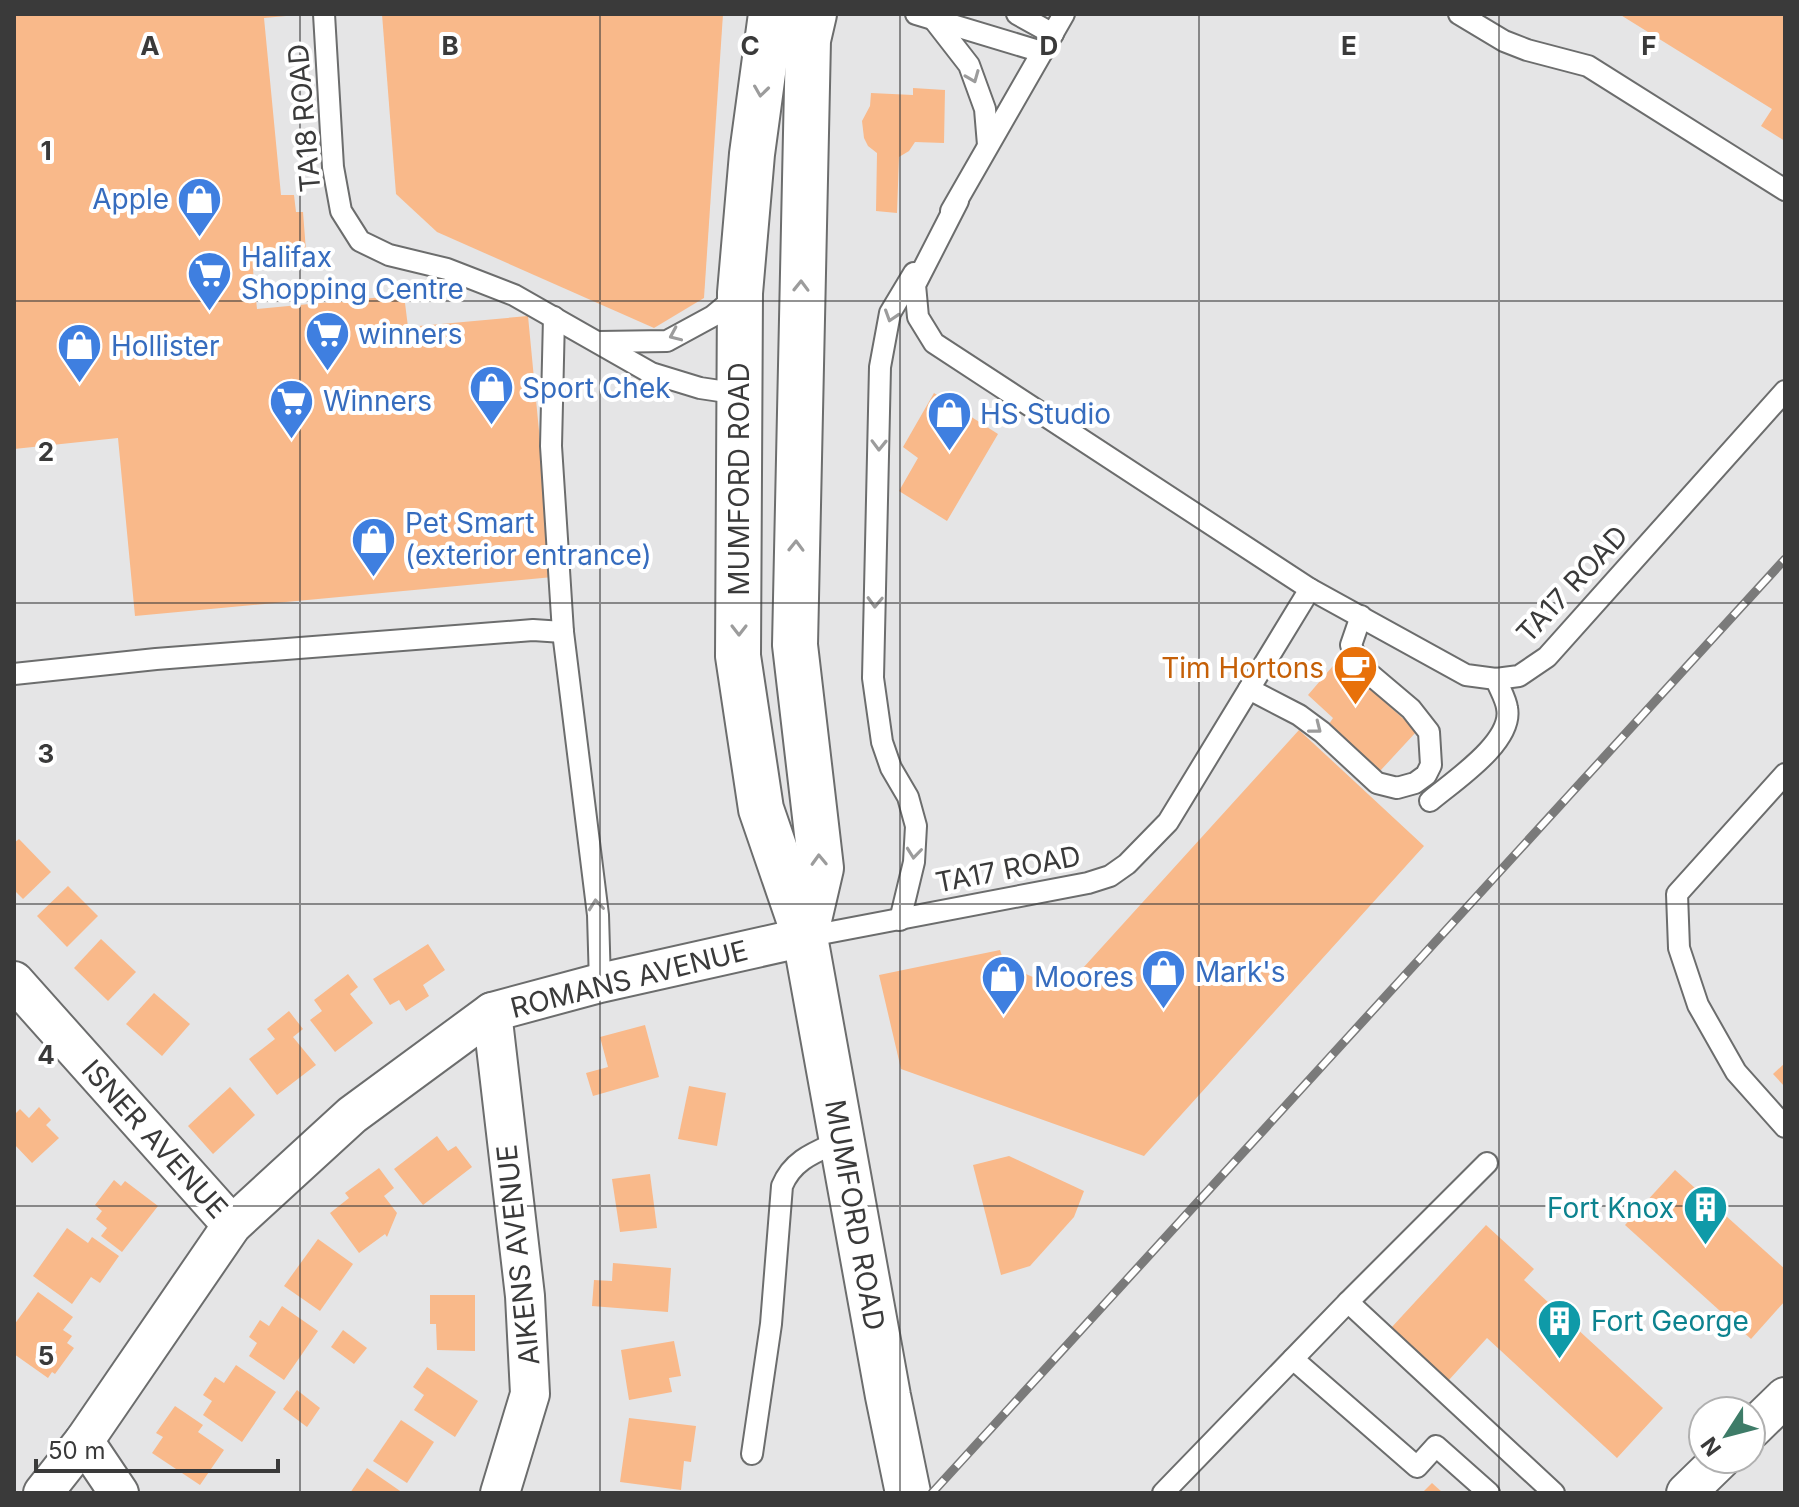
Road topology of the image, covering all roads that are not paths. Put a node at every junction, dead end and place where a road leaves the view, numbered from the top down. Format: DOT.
graph roads {
  1 [pos="324,14"];
  2 [pos="771,14"];
  3 [pos="814,14"];
  4 [pos="1017,14"];
  5 [pos="1064,14"];
  6 [pos="1459,14"];
  7 [pos="925,17"];
  8 [pos="1053,34"];
  9 [pos="1042,52"];
  10 [pos="988,145"];
  11 [pos="1785,190"];
  12 [pos="958,201"];
  13 [pos="740,293"];
  14 [pos="554,317"];
  15 [pos="596,342"];
  16 [pos="1785,391"];
  17 [pos="740,394"];
  18 [pos="1310,589"];
  19 [pos="1361,616"];
  20 [pos="563,632"];
  21 [pos="14,674"];
  22 [pos="1496,679"];
  23 [pos="1249,689"];
  24 [pos="1785,774"];
  25 [pos="1430,801"];
  26 [pos="900,920"];
  27 [pos="805,937"];
  28 [pos="14,981"];
  29 [pos="600,983"];
  30 [pos="492,1012"];
  31 [pos="1785,1127"];
  32 [pos="842,1140"];
  33 [pos="1487,1163"];
  34 [pos="232,1225"];
  35 [pos="1348,1302"];
  36 [pos="1293,1359"];
  37 [pos="1785,1397"];
  38 [pos="1767,1414"];
  39 [pos="84,1441"];
  40 [pos="752,1454"];
  41 [pos="1705,1475"];
  42 [pos="1170,1490"];
  43 [pos="43,1493"];
  44 [pos="119,1493"];
  45 [pos="500,1493"];
  46 [pos="908,1493"];
  47 [pos="1489,1493"];
  48 [pos="1554,1493"];
  49 [pos="1686,1493"];
  1 -- 14 [label="lane, TA18 ROAD"];
  2 -- 13 [label="street, MUMFORD ROAD, one-way"];
  27 -- 3 [label="street, MUMFORD ROAD, one-way"];
  4 -- 8 [label="lane"];
  5 -- 8 [label="lane"];
  6 -- 11 [label="lane"];
  7 -- 9 [label="lane"];
  7 -- 10 [label="lane, one-way"];
  8 -- 9 [label="lane"];
  9 -- 10 [label="lane"];
  10 -- 12 [label="lane"];
  12 -- 18 [label="lane"];
  12 -- 26 [label="lane, one-way"];
  13 -- 15 [label="lane, one-way"];
  13 -- 17 [label="street, MUMFORD ROAD"];
  14 -- 15 [label="lane, TA18 ROAD"];
  14 -- 20 [label="lane"];
  15 -- 17 [label="lane, TA18 ROAD"];
  16 -- 22 [label="lane, TA17 ROAD"];
  17 -- 27 [label="street, MUMFORD ROAD, one-way"];
  18 -- 19 [label="lane"];
  18 -- 23 [label="lane, TA17 ROAD"];
  19 -- 22 [label="lane"];
  23 -- 19 [label="lane, one-way"];
  20 -- 21 [label="lane"];
  29 -- 20 [label="lane, one-way"];
  22 -- 25 [label="lane"];
  23 -- 26 [label="lane, TA17 ROAD"];
  24 -- 31 [label="lane"];
  26 -- 27 [label="lane, TA17 ROAD"];
  27 -- 29 [label="street, ROMANS AVENUE"];
  27 -- 32 [label="street, MUMFORD ROAD"];
  28 -- 34 [label="street, ISNER AVENUE"];
  29 -- 30 [label="street, ROMANS AVENUE"];
  30 -- 34 [label="street, ROMANS AVENUE"];
  30 -- 45 [label="street, AIKENS AVENUE"];
  32 -- 40 [label="lane"];
  32 -- 46 [label="street, MUMFORD ROAD"];
  33 -- 35 [label="lane"];
  34 -- 39 [label="street, ROMANS AVENUE"];
  35 -- 36 [label="lane"];
  35 -- 48 [label="lane"];
  36 -- 42 [label="lane"];
  36 -- 47 [label="lane"];
  37 -- 38 [label="street"];
  39 -- 43 [label="street, ROMANS AVENUE"];
  39 -- 44 [label="street"];
  41 -- 49 [label="street"];
}
